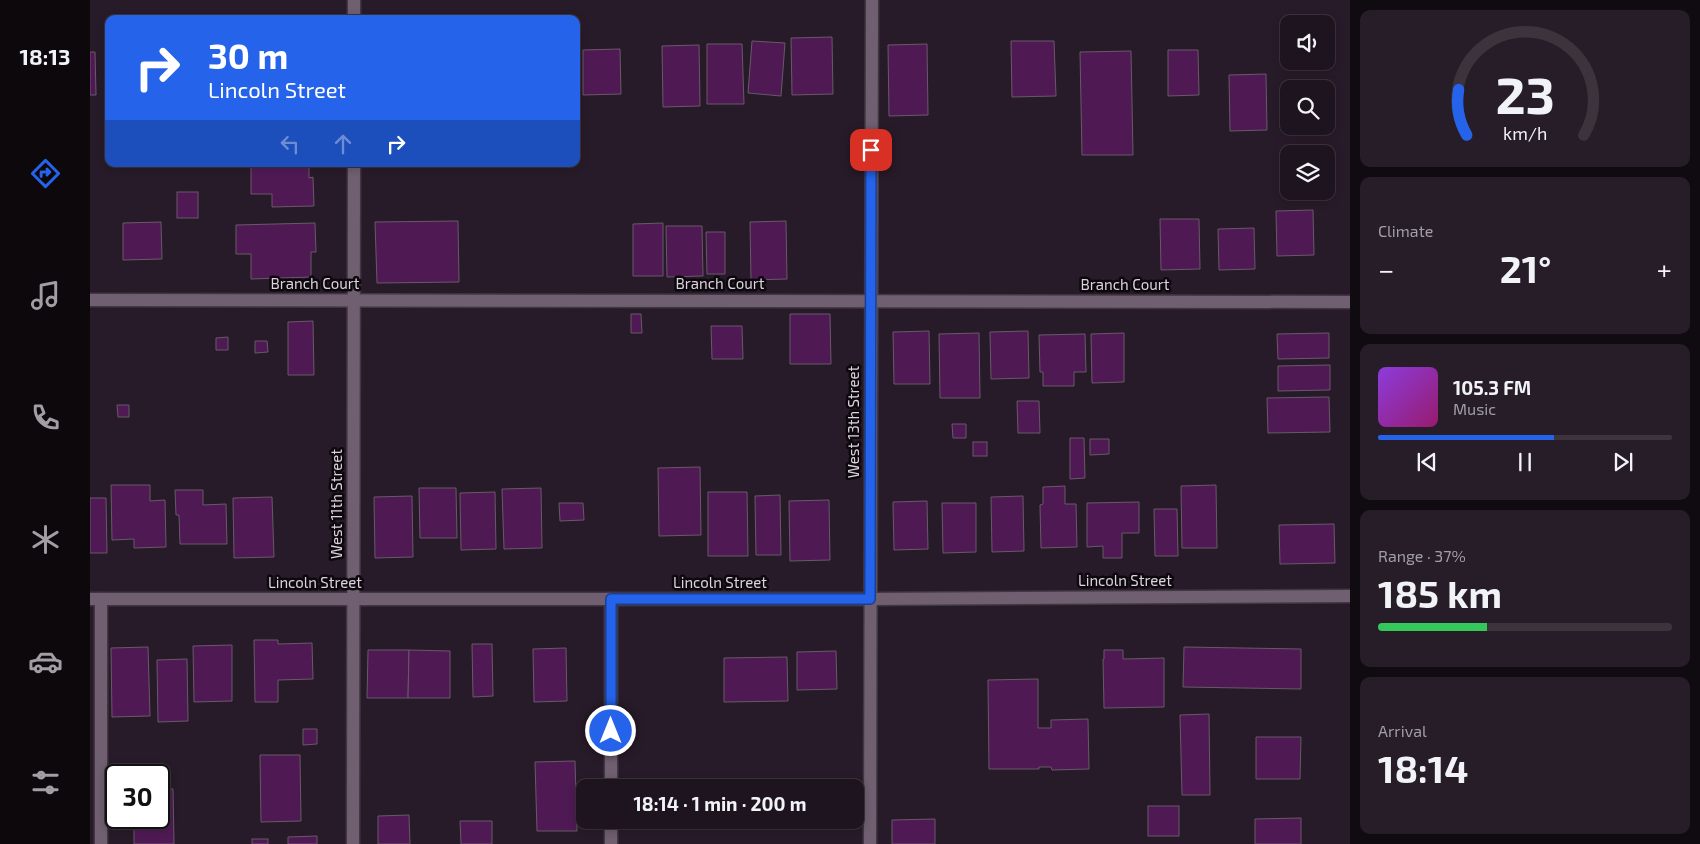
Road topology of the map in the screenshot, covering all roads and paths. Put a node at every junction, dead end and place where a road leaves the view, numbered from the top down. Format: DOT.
graph roads {
  1 [pos="354,0"];
  2 [pos="872,0"];
  3 [pos="354,15"];
  4 [pos="354,167"];
  5 [pos="90,300"];
  6 [pos="354,300"];
  7 [pos="871,300"];
  8 [pos="1350,302"];
  9 [pos="1350,596"];
  10 [pos="96,599"];
  11 [pos="353,599"];
  12 [pos="611,599"];
  13 [pos="870,599"];
  14 [pos="611,779"];
  15 [pos="611,829"];
  16 [pos="101,844"];
  17 [pos="353,844"];
  18 [pos="611,844"];
  19 [pos="870,844"];
  1 -- 3 [label="street"];
  2 -- 7 [label="street, West 13th Street"];
  4 -- 6 [label="street, West 11th Street"];
  5 -- 6 [label="street, Branch Court"];
  6 -- 7 [label="street, Branch Court"];
  6 -- 11 [label="street, West 11th Street"];
  7 -- 8 [label="street, Branch Court"];
  7 -- 13 [label="street, West 13th Street"];
  9 -- 13 [label="street, Lincoln Street"];
  10 -- 11 [label="street, Lincoln Street"];
  10 -- 16 [label="street"];
  11 -- 12 [label="street, Lincoln Street"];
  11 -- 17 [label="street, West 11th Street"];
  12 -- 13 [label="street, Lincoln Street"];
  12 -- 14 [label="street"];
  13 -- 19 [label="street, West 13th Street"];
  15 -- 18 [label="street"];
}
